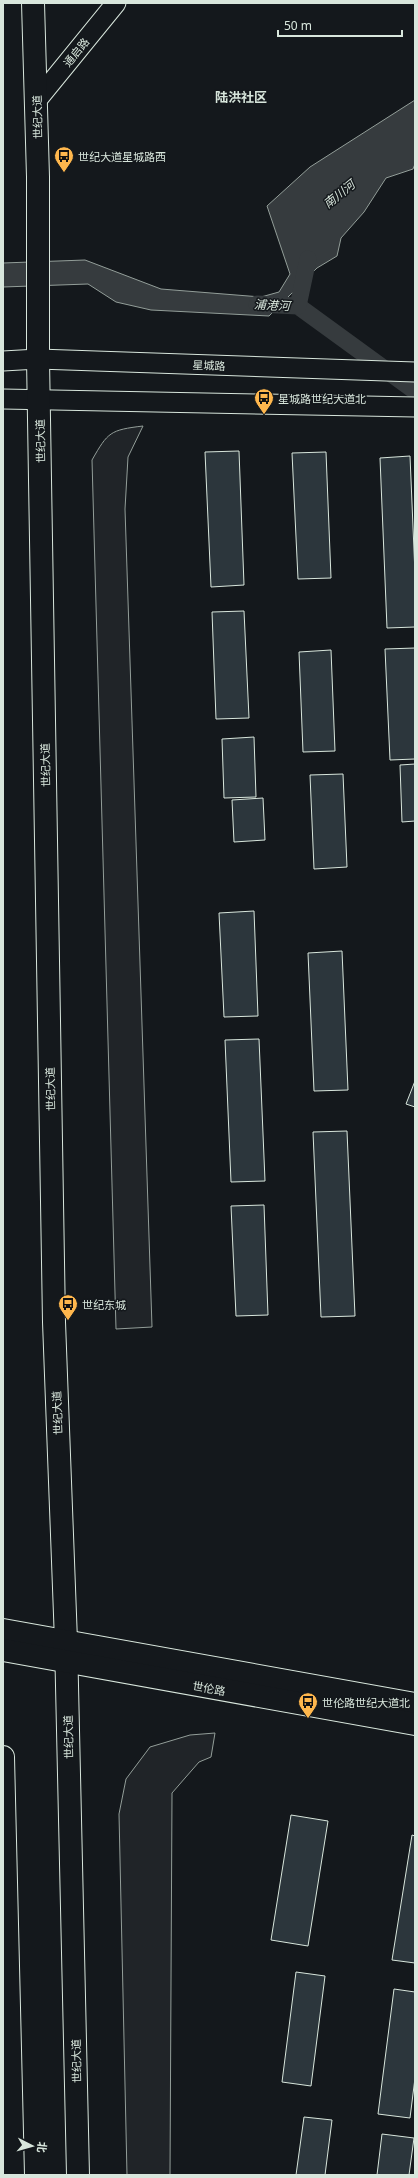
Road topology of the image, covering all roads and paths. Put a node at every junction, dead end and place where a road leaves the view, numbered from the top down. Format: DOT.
graph roads {
  1 [pos="33,3"];
  2 [pos="116,3"];
  3 [pos="37,100"];
  4 [pos="38,359"];
  5 [pos="3,360"];
  6 [pos="415,372"];
  7 [pos="3,399"];
  8 [pos="39,399"];
  9 [pos="415,407"];
  10 [pos="3,1630"];
  11 [pos="3,1650"];
  12 [pos="66,1651"];
  13 [pos="415,1704"];
  14 [pos="415,1724"];
  15 [pos="3,1757"];
  16 [pos="13,2175"];
  17 [pos="78,2175"];
  1 -- 3 [label="main road, 世纪大道"];
  2 -- 3 [label="street, 通启路"];
  3 -- 4 [label="main road, 世纪大道"];
  4 -- 5 [label="street, 星城路"];
  4 -- 6 [label="street, 星城路"];
  4 -- 8 [label="main road, 世纪大道"];
  7 -- 8 [label="street"];
  8 -- 9 [label="street"];
  8 -- 12 [label="main road, 世纪大道"];
  10 -- 12 [label="main road, 世伦路"];
  11 -- 12 [label="main road, 世伦路"];
  12 -- 13 [label="main road, 世伦路"];
  12 -- 14 [label="main road, 世伦路"];
  12 -- 17 [label="main road, 世纪大道"];
  15 -- 16 [label="main road"];
}
